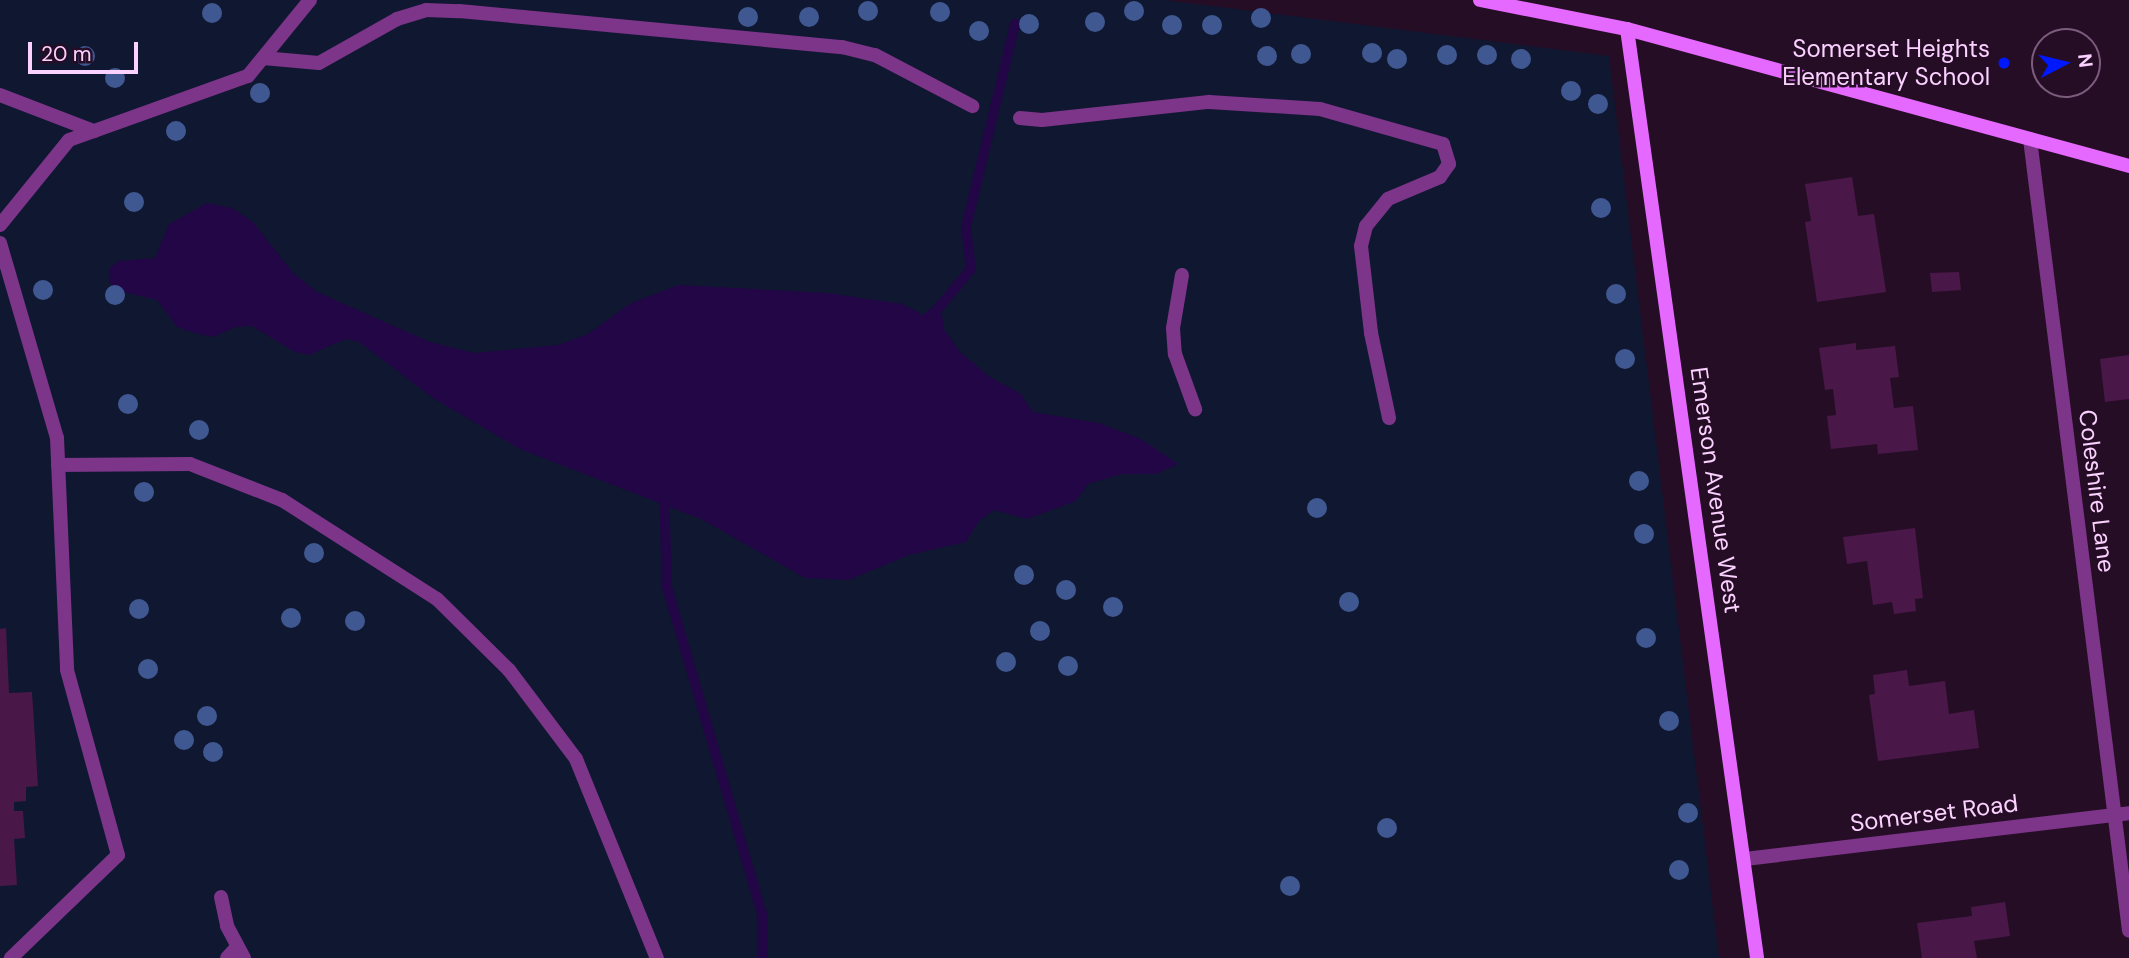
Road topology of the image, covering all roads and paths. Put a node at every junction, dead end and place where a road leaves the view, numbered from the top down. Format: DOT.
graph roads {
  1 [pos="310,0"];
  2 [pos="1480,0"];
  3 [pos="1627,29"];
  4 [pos="263,58"];
  5 [pos="0,95"];
  6 [pos="972,106"];
  7 [pos="1020,118"];
  8 [pos="94,131"];
  9 [pos="2030,139"];
  10 [pos="2129,166"];
  11 [pos="0,225"];
  12 [pos="0,243"];
  13 [pos="1182,275"];
  14 [pos="1195,409"];
  15 [pos="1389,418"];
  16 [pos="58,465"];
  17 [pos="2122,813"];
  18 [pos="1745,859"];
  19 [pos="221,897"];
  20 [pos="2129,931"];
  21 [pos="236,954"];
  22 [pos="11,958"];
  23 [pos="657,958"];
  24 [pos="1757,958"];
  1 -- 4 [label="street"];
  2 -- 3 [label="street"];
  3 -- 9 [label="street"];
  3 -- 18 [label="street, Emerson Avenue West"];
  4 -- 6 [label="street"];
  4 -- 8 [label="street"];
  5 -- 8 [label="street"];
  7 -- 15 [label="street"];
  8 -- 11 [label="street"];
  9 -- 10 [label="street"];
  9 -- 17 [label="street, Coleshire Lane"];
  12 -- 16 [label="street"];
  13 -- 14 [label="street"];
  16 -- 22 [label="street"];
  16 -- 23 [label="street"];
  17 -- 18 [label="street, Somerset Road"];
  17 -- 20 [label="street, Coleshire Lane"];
  18 -- 24 [label="street, Emerson Avenue West"];
  19 -- 21 [label="street"];
}
